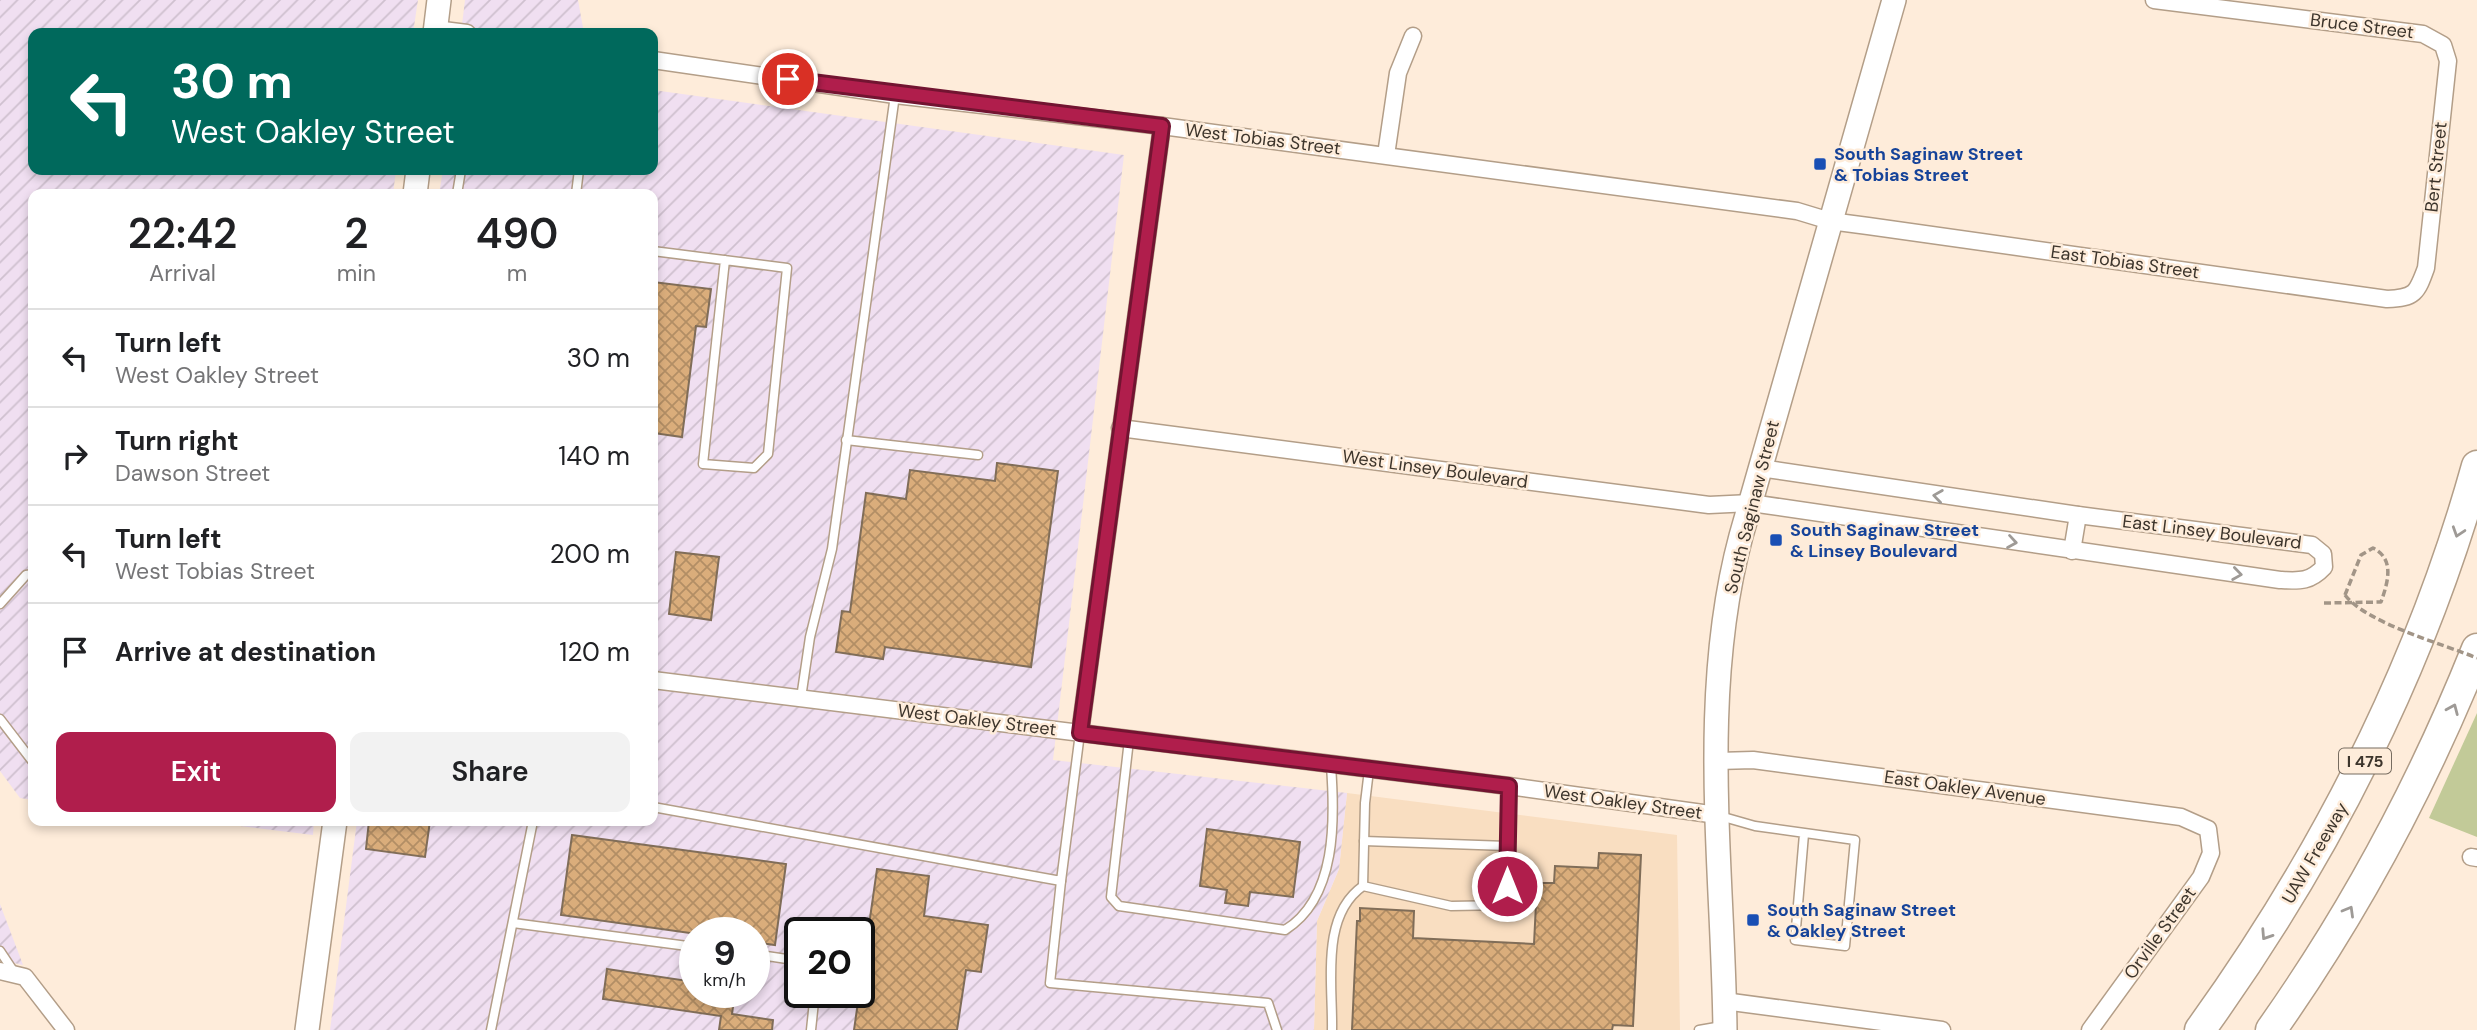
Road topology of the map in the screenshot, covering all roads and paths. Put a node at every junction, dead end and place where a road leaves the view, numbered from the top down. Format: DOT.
graph roads {
  1 [pos="1894,0"];
  2 [pos="2154,0"];
  3 [pos="436,1"];
  4 [pos="435,28"];
  5 [pos="1413,36"];
  6 [pos="2443,45"];
  7 [pos="658,61"];
  8 [pos="895,95"];
  9 [pos="1162,126"];
  10 [pos="1386,155"];
  11 [pos="1829,221"];
  12 [pos="658,252"];
  13 [pos="725,260"];
  14 [pos="2418,289"];
  15 [pos="1120,428"];
  16 [pos="846,440"];
  17 [pos="978,455"];
  18 [pos="2477,466"];
  19 [pos="1760,468"];
  20 [pos="1751,503"];
  21 [pos="2078,515"];
  22 [pos="2072,551"];
  23 [pos="28,575"];
  24 [pos="2324,603"];
  25 [pos="0,604"];
  26 [pos="2477,649"];
  27 [pos="2477,657"];
  28 [pos="658,681"];
  29 [pos="802,698"];
  30 [pos="0,719"];
  31 [pos="1080,733"];
  32 [pos="1129,740"];
  33 [pos="28,757"];
  34 [pos="1718,761"];
  35 [pos="1331,766"];
  36 [pos="1369,770"];
  37 [pos="1509,786"];
  38 [pos="658,808"];
  39 [pos="1717,815"];
  40 [pos="334,826"];
  41 [pos="532,826"];
  42 [pos="2208,829"];
  43 [pos="1804,834"];
  44 [pos="1364,841"];
  45 [pos="1507,842"];
  46 [pos="1061,881"];
  47 [pos="1363,886"];
  48 [pos="513,923"];
  49 [pos="679,945"];
  50 [pos="0,951"];
  51 [pos="8,973"];
  52 [pos="1724,1001"];
  53 [pos="813,1008"];
  54 [pos="1725,1028"];
  55 [pos="66,1030"];
  56 [pos="307,1030"];
  57 [pos="491,1030"];
  58 [pos="811,1030"];
  59 [pos="1277,1030"];
  60 [pos="1332,1030"];
  61 [pos="1699,1030"];
  62 [pos="1942,1030"];
  63 [pos="2090,1030"];
  64 [pos="2200,1030"];
  65 [pos="2272,1030"];
  1 -- 11 [label="main road, South Saginaw Street"];
  2 -- 6 [label="street, Bruce Street"];
  3 -- 4 [label="main road"];
  5 -- 10 [label="street"];
  6 -- 14 [label="street, Bert Street"];
  7 -- 8 [label="street, West Tobias Street"];
  8 -- 9 [label="street, West Tobias Street"];
  8 -- 16 [label="lane"];
  9 -- 10 [label="street, West Tobias Street"];
  9 -- 15 [label="street"];
  10 -- 11 [label="street, West Tobias Street"];
  11 -- 14 [label="street, East Tobias Street"];
  11 -- 19 [label="main road, South Saginaw Street"];
  12 -- 13 [label="lane"];
  13 -- 13 [label="lane"];
  15 -- 20 [label="street, West Linsey Boulevard"];
  15 -- 31 [label="street"];
  16 -- 17 [label="lane"];
  16 -- 29 [label="lane"];
  18 -- 64 [label="highway, UAW Freeway / I 475, one-way"];
  19 -- 20 [label="main road, South Saginaw Street"];
  21 -- 19 [label="street, East Linsey Boulevard, one-way"];
  20 -- 22 [label="street, East Linsey Boulevard, one-way"];
  20 -- 34 [label="main road, South Saginaw Street"];
  21 -- 22 [label="street"];
  22 -- 21 [label="street, East Linsey Boulevard, one-way"];
  23 -- 25 [label="lane"];
  24 -- 27 [label="path, bridge"];
  65 -- 26 [label="highway, one-way"];
  28 -- 29 [label="street, West Oakley Street"];
  29 -- 31 [label="street, West Oakley Street"];
  30 -- 33 [label="lane"];
  31 -- 32 [label="street, West Oakley Street"];
  31 -- 46 [label="lane"];
  32 -- 35 [label="street, West Oakley Street"];
  32 -- 35 [label="lane"];
  34 -- 39 [label="main road, South Saginaw Street"];
  34 -- 42 [label="street, East Oakley Avenue"];
  35 -- 36 [label="street, West Oakley Street"];
  36 -- 37 [label="street, West Oakley Street"];
  36 -- 44 [label="lane"];
  37 -- 39 [label="street, West Oakley Street"];
  37 -- 45 [label="lane"];
  38 -- 46 [label="lane"];
  39 -- 43 [label="lane"];
  39 -- 52 [label="main road, South Saginaw Street"];
  40 -- 56 [label="main road"];
  41 -- 48 [label="lane"];
  42 -- 63 [label="street, Orville Street"];
  43 -- 43 [label="lane"];
  44 -- 45 [label="lane"];
  44 -- 47 [label="lane"];
  45 -- 47 [label="lane"];
  46 -- 59 [label="lane"];
  47 -- 60 [label="lane"];
  48 -- 49 [label="lane"];
  48 -- 57 [label="lane"];
  50 -- 51 [label="lane"];
  51 -- 55 [label="street"];
  52 -- 54 [label="main road, South Saginaw Street"];
  52 -- 62 [label="street"];
  53 -- 58 [label="lane"];
  54 -- 61 [label="lane"];
}
